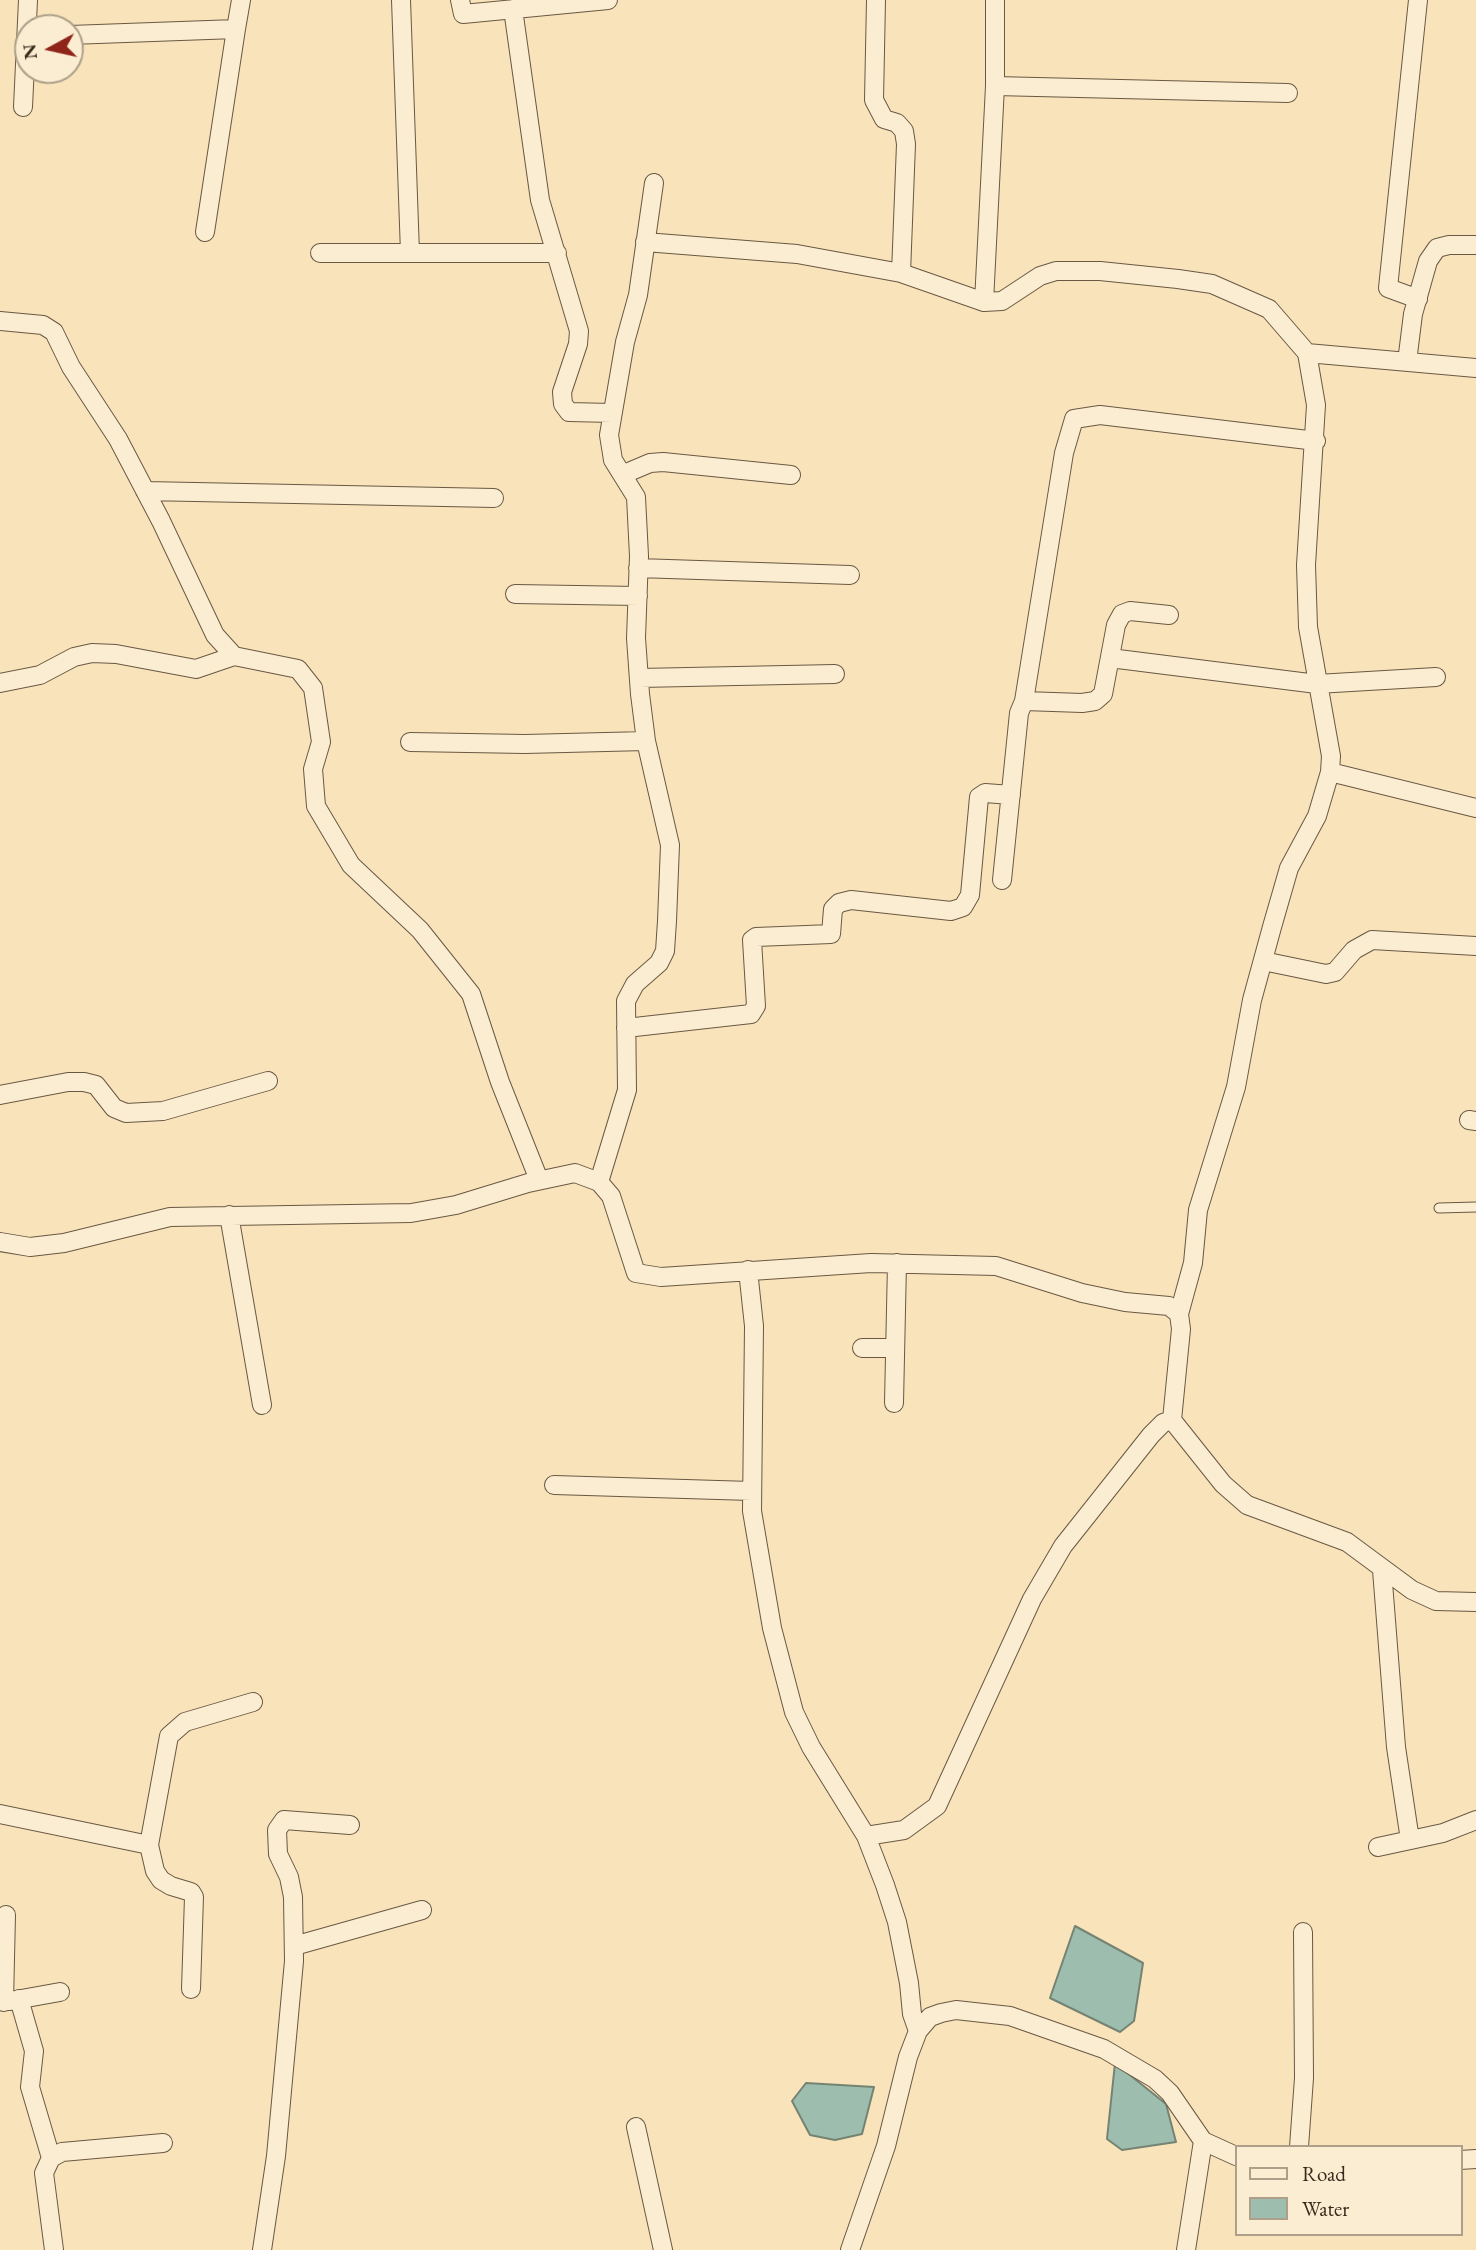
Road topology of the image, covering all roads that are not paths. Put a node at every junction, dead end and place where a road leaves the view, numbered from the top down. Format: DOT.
graph roads {
  1 [pos="241,0"];
  2 [pos="401,0"];
  3 [pos="460,0"];
  4 [pos="608,0"];
  5 [pos="876,0"];
  6 [pos="995,0"];
  7 [pos="1418,0"];
  8 [pos="513,9"];
  9 [pos="236,29"];
  10 [pos="84,34"];
  11 [pos="24,84"];
  12 [pos="995,86"];
  13 [pos="1288,93"];
  14 [pos="23,107"];
  15 [pos="654,183"];
  16 [pos="205,232"];
  17 [pos="645,242"];
  18 [pos="1476,245"];
  19 [pos="320,253"];
  20 [pos="410,253"];
  21 [pos="557,253"];
  22 [pos="901,273"];
  23 [pos="1418,299"];
  24 [pos="984,302"];
  25 [pos="0,321"];
  26 [pos="1307,353"];
  27 [pos="1408,362"];
  28 [pos="1476,368"];
  29 [pos="612,413"];
  30 [pos="1316,441"];
  31 [pos="624,474"];
  32 [pos="791,475"];
  33 [pos="145,491"];
  34 [pos="495,498"];
  35 [pos="638,568"];
  36 [pos="850,575"];
  37 [pos="515,594"];
  38 [pos="638,596"];
  39 [pos="1169,615"];
  40 [pos="234,656"];
  41 [pos="1111,659"];
  42 [pos="835,674"];
  43 [pos="1436,677"];
  44 [pos="639,678"];
  45 [pos="0,683"];
  46 [pos="1317,684"];
  47 [pos="1024,701"];
  48 [pos="646,741"];
  49 [pos="410,742"];
  50 [pos="1330,772"];
  51 [pos="1011,795"];
  52 [pos="1476,808"];
  53 [pos="1002,880"];
  54 [pos="1476,946"];
  55 [pos="1263,961"];
  56 [pos="626,1028"];
  57 [pos="268,1081"];
  58 [pos="0,1095"];
  59 [pos="540,1180"];
  60 [pos="599,1182"];
  61 [pos="1476,1207"];
  62 [pos="1439,1208"];
  63 [pos="229,1215"];
  64 [pos="0,1242"];
  65 [pos="897,1263"];
  66 [pos="748,1270"];
  67 [pos="1179,1314"];
  68 [pos="862,1348"];
  69 [pos="894,1348"];
  70 [pos="894,1403"];
  71 [pos="262,1405"];
  72 [pos="1172,1420"];
  73 [pos="554,1485"];
  74 [pos="751,1491"];
  75 [pos="1382,1570"];
  76 [pos="1476,1602"];
  77 [pos="253,1702"];
  78 [pos="0,1814"];
  79 [pos="1476,1820"];
  80 [pos="350,1825"];
  81 [pos="866,1836"];
  82 [pos="1409,1840"];
  83 [pos="149,1845"];
  84 [pos="1378,1847"];
  85 [pos="422,1910"];
  86 [pos="6,1915"];
  87 [pos="1303,1931"];
  88 [pos="294,1947"];
  89 [pos="191,1989"];
  90 [pos="60,1992"];
  91 [pos="8,2001"];
  92 [pos="918,2031"];
  93 [pos="636,2127"];
  94 [pos="1203,2141"];
  95 [pos="163,2143"];
  96 [pos="1299,2145"];
  97 [pos="1234,2155"];
  98 [pos="51,2158"];
  99 [pos="54,2250"];
  100 [pos="262,2250"];
  101 [pos="663,2250"];
  102 [pos="850,2250"];
  103 [pos="1185,2250"];
  1 -- 9 [label="street"];
  2 -- 20 [label="street"];
  3 -- 8 [label="street"];
  4 -- 8 [label="street"];
  5 -- 22 [label="street"];
  6 -- 12 [label="street"];
  7 -- 23 [label="street"];
  8 -- 21 [label="street"];
  9 -- 10 [label="street"];
  9 -- 16 [label="street"];
  11 -- 14 [label="street"];
  12 -- 13 [label="street"];
  12 -- 24 [label="street"];
  15 -- 17 [label="street"];
  17 -- 22 [label="street"];
  17 -- 29 [label="street"];
  18 -- 23 [label="street"];
  19 -- 20 [label="street"];
  20 -- 21 [label="street"];
  21 -- 29 [label="street"];
  22 -- 24 [label="street"];
  23 -- 27 [label="street"];
  24 -- 26 [label="street"];
  25 -- 33 [label="street"];
  26 -- 27 [label="street"];
  26 -- 30 [label="street"];
  27 -- 28 [label="street"];
  29 -- 31 [label="street"];
  30 -- 46 [label="street"];
  30 -- 47 [label="street"];
  31 -- 32 [label="street"];
  31 -- 35 [label="street"];
  33 -- 34 [label="street"];
  33 -- 40 [label="street"];
  35 -- 36 [label="street"];
  35 -- 38 [label="street"];
  37 -- 38 [label="street"];
  38 -- 44 [label="street"];
  39 -- 41 [label="street"];
  40 -- 45 [label="street"];
  40 -- 59 [label="street"];
  41 -- 46 [label="street"];
  41 -- 47 [label="street"];
  42 -- 44 [label="street"];
  43 -- 46 [label="street"];
  44 -- 48 [label="street"];
  46 -- 50 [label="street"];
  47 -- 51 [label="street"];
  48 -- 49 [label="street"];
  48 -- 56 [label="street"];
  50 -- 52 [label="street"];
  50 -- 55 [label="street"];
  51 -- 53 [label="street"];
  51 -- 56 [label="street"];
  54 -- 55 [label="street"];
  55 -- 67 [label="street"];
  56 -- 60 [label="street"];
  57 -- 58 [label="street"];
  59 -- 60 [label="street"];
  59 -- 63 [label="street"];
  60 -- 66 [label="street"];
  61 -- 62 [label="lane"];
  63 -- 64 [label="street"];
  63 -- 71 [label="street"];
  65 -- 66 [label="street"];
  65 -- 67 [label="street"];
  65 -- 69 [label="street"];
  66 -- 74 [label="street"];
  67 -- 72 [label="street"];
  68 -- 69 [label="street"];
  69 -- 70 [label="street"];
  72 -- 75 [label="street"];
  72 -- 81 [label="street"];
  73 -- 74 [label="street"];
  74 -- 81 [label="street"];
  75 -- 76 [label="street"];
  75 -- 82 [label="street"];
  77 -- 83 [label="street"];
  78 -- 83 [label="street"];
  79 -- 82 [label="street"];
  80 -- 88 [label="street"];
  81 -- 92 [label="street"];
  82 -- 84 [label="street"];
  83 -- 89 [label="street"];
  85 -- 88 [label="street"];
  86 -- 91 [label="street"];
  87 -- 96 [label="street"];
  88 -- 100 [label="street"];
  90 -- 91 [label="street"];
  91 -- 98 [label="street"];
  92 -- 94 [label="street"];
  92 -- 102 [label="street"];
  93 -- 101 [label="street"];
  94 -- 97 [label="street"];
  94 -- 103 [label="street"];
  95 -- 98 [label="street"];
  98 -- 99 [label="street"];
}
